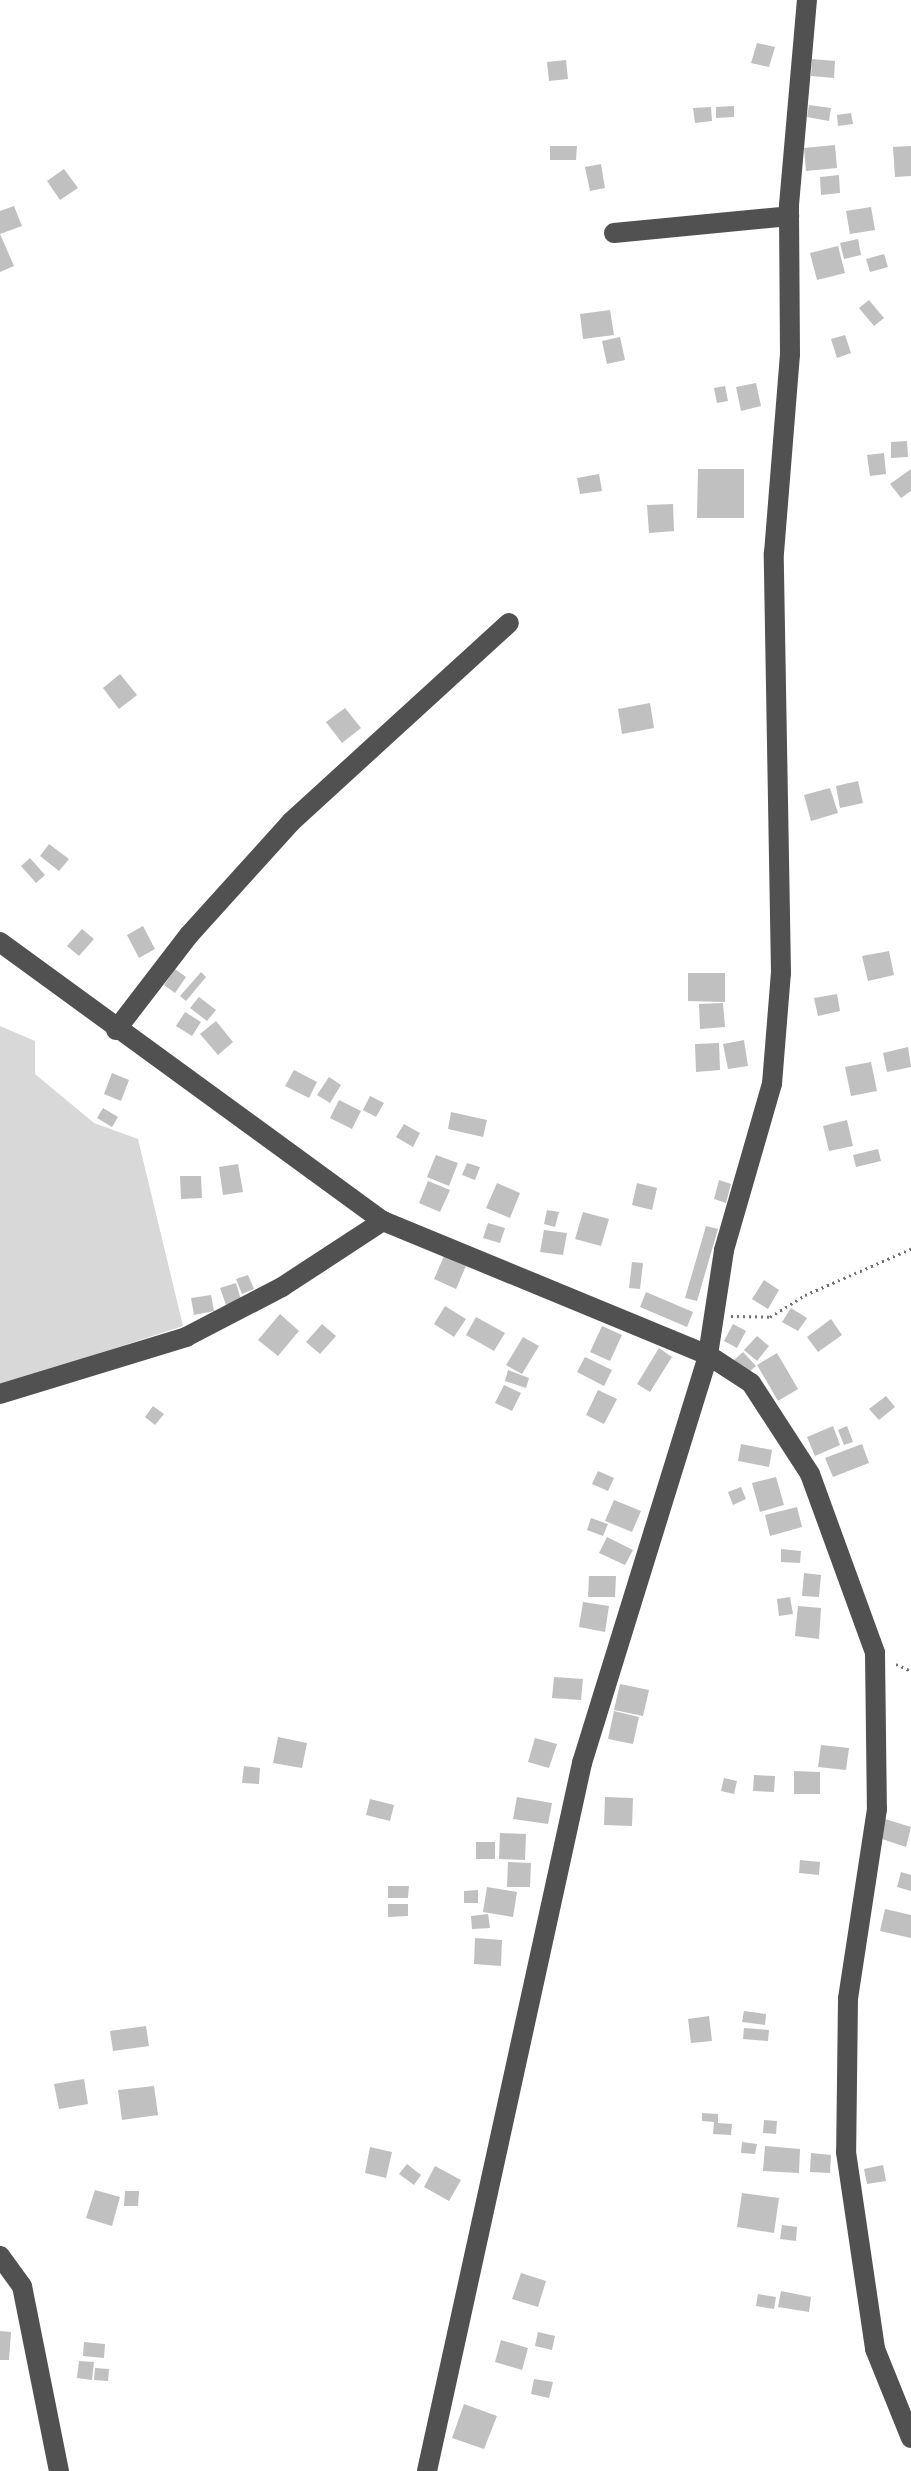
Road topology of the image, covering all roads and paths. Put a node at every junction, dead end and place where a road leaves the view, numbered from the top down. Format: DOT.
graph roads {
  1 [pos="807,0"];
  2 [pos="789,216"];
  3 [pos="614,233"];
  4 [pos="509,623"];
  5 [pos="0,942"];
  6 [pos="116,1030"];
  7 [pos="383,1221"];
  8 [pos="911,1249"];
  9 [pos="714,1315"];
  10 [pos="708,1355"];
  11 [pos="0,1394"];
  12 [pos="0,2256"];
  13 [pos="911,2438"];
  14 [pos="59,2471"];
  15 [pos="427,2471"];
  1 -- 2 [label="street"];
  2 -- 3 [label="street"];
  2 -- 9 [label="street"];
  4 -- 6 [label="street"];
  5 -- 6 [label="street"];
  6 -- 7 [label="street"];
  7 -- 10 [label="street"];
  7 -- 11 [label="street"];
  8 -- 9 [label="path"];
  9 -- 10 [label="street"];
  10 -- 13 [label="street"];
  10 -- 15 [label="street"];
  12 -- 14 [label="street"];
}
